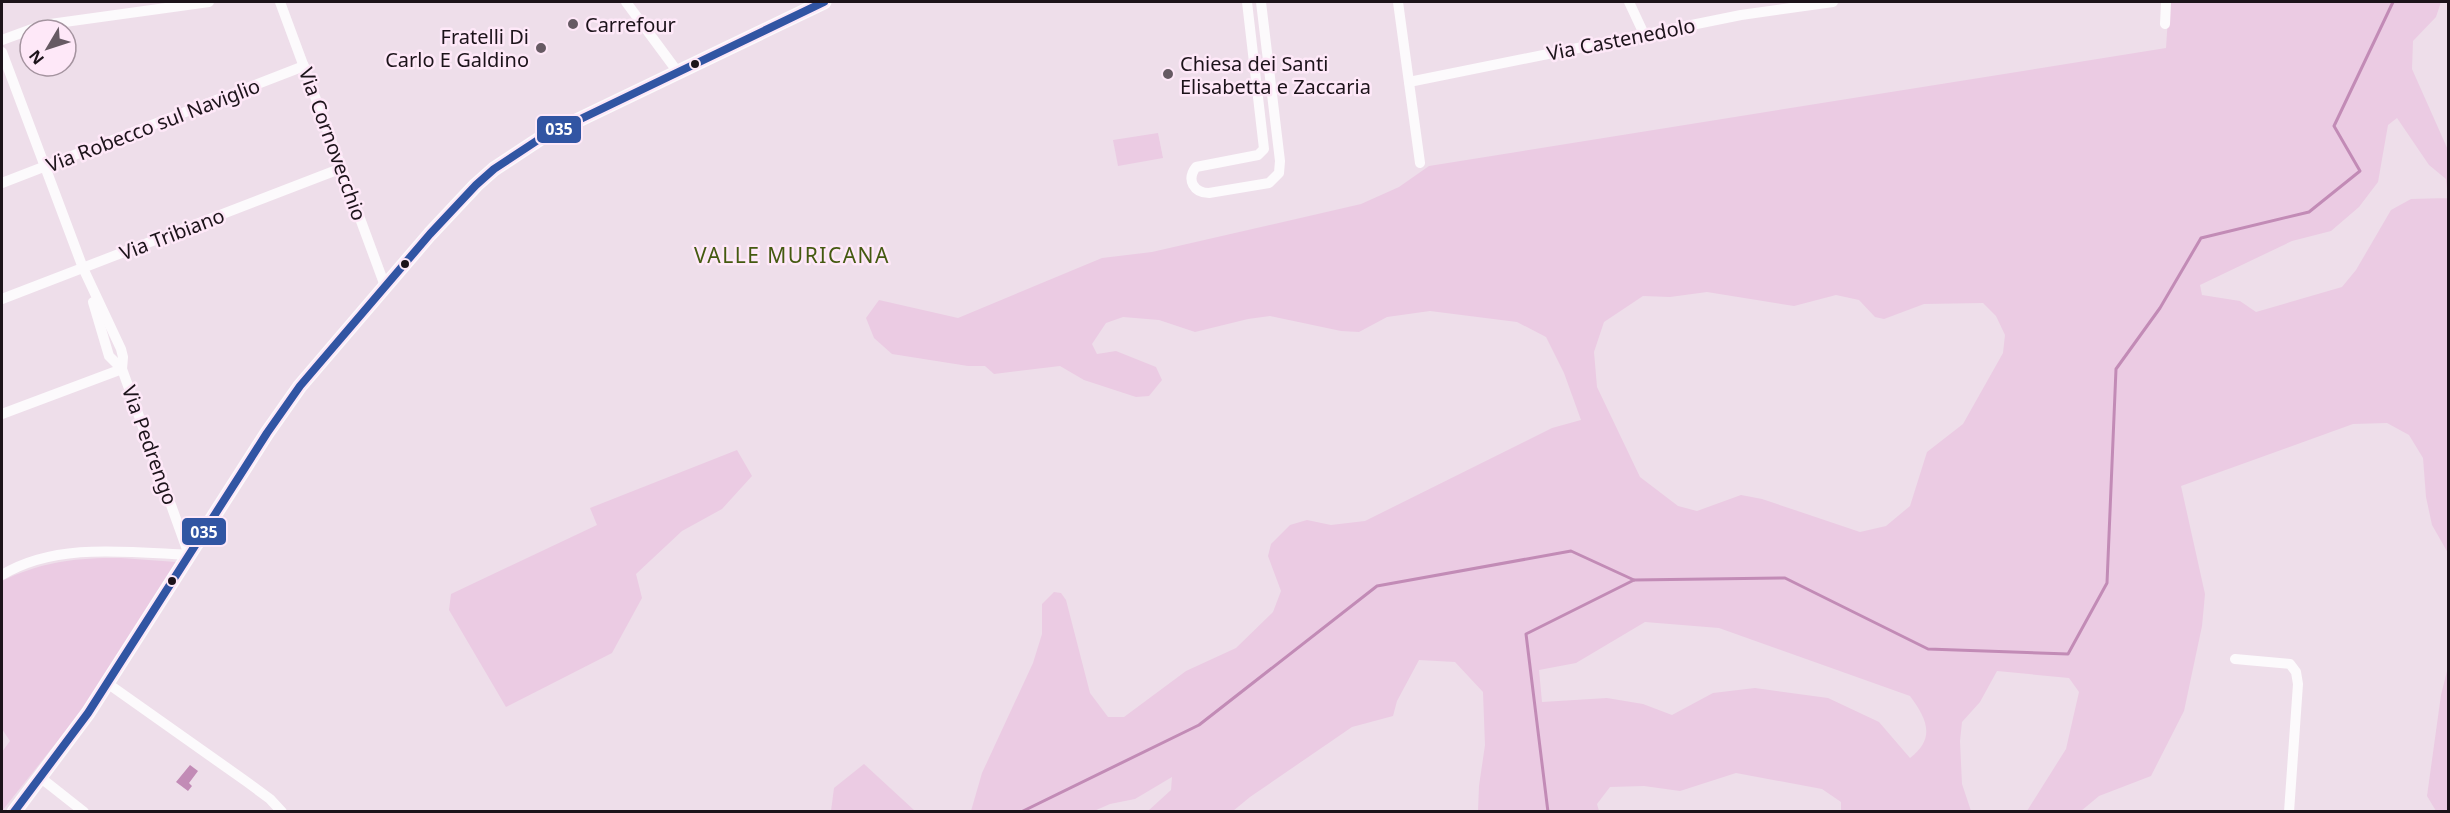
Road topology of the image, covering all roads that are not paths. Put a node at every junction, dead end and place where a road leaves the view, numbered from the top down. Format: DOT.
graph roads {
  1 [pos="209,2"];
  2 [pos="279,2"];
  3 [pos="626,2"];
  4 [pos="824,2"];
  5 [pos="1247,2"];
  6 [pos="1261,2"];
  7 [pos="1398,2"];
  8 [pos="1629,2"];
  9 [pos="1833,2"];
  10 [pos="2166,2"];
  11 [pos="2165,24"];
  12 [pos="1644,34"];
  13 [pos="2,40"];
  14 [pos="2,52"];
  15 [pos="304,66"];
  16 [pos="677,71"];
  17 [pos="1410,82"];
  18 [pos="1420,163"];
  19 [pos="45,168"];
  20 [pos="342,168"];
  21 [pos="2,183"];
  22 [pos="83,268"];
  23 [pos="385,286"];
  24 [pos="2,299"];
  25 [pos="122,369"];
  26 [pos="2,414"];
  27 [pos="189,555"];
  28 [pos="2,575"];
  29 [pos="2235,659"];
  30 [pos="108,683"];
  31 [pos="41,778"];
  32 [pos="14,812"];
  33 [pos="84,812"];
  34 [pos="282,812"];
  35 [pos="2289,812"];
  1 -- 13 [label="street"];
  2 -- 15 [label="street, Via Cornovecchio"];
  3 -- 16 [label="street"];
  4 -- 16 [label="street"];
  5 -- 6 [label="street"];
  7 -- 17 [label="street"];
  8 -- 12 [label="street"];
  9 -- 12 [label="street, Via Castenedolo"];
  10 -- 11 [label="street"];
  12 -- 17 [label="street, Via Castenedolo"];
  14 -- 19 [label="street, Via Pedrengo"];
  15 -- 19 [label="street, Via Robecco sul Naviglio"];
  15 -- 20 [label="street, Via Cornovecchio"];
  16 -- 23 [label="street"];
  17 -- 18 [label="street"];
  19 -- 21 [label="street, Via Robecco sul Naviglio"];
  19 -- 22 [label="street, Via Pedrengo"];
  20 -- 22 [label="street, Via Tribiano"];
  20 -- 23 [label="street, Via Cornovecchio"];
  22 -- 24 [label="street, Via Tribiano"];
  22 -- 25 [label="street, Via Pedrengo"];
  23 -- 27 [label="street"];
  25 -- 26 [label="street"];
  25 -- 27 [label="street, Via Pedrengo"];
  27 -- 28 [label="street"];
  27 -- 30 [label="street"];
  29 -- 35 [label="street"];
  30 -- 31 [label="street"];
  30 -- 34 [label="street"];
  31 -- 32 [label="street"];
  31 -- 33 [label="street"];
}
